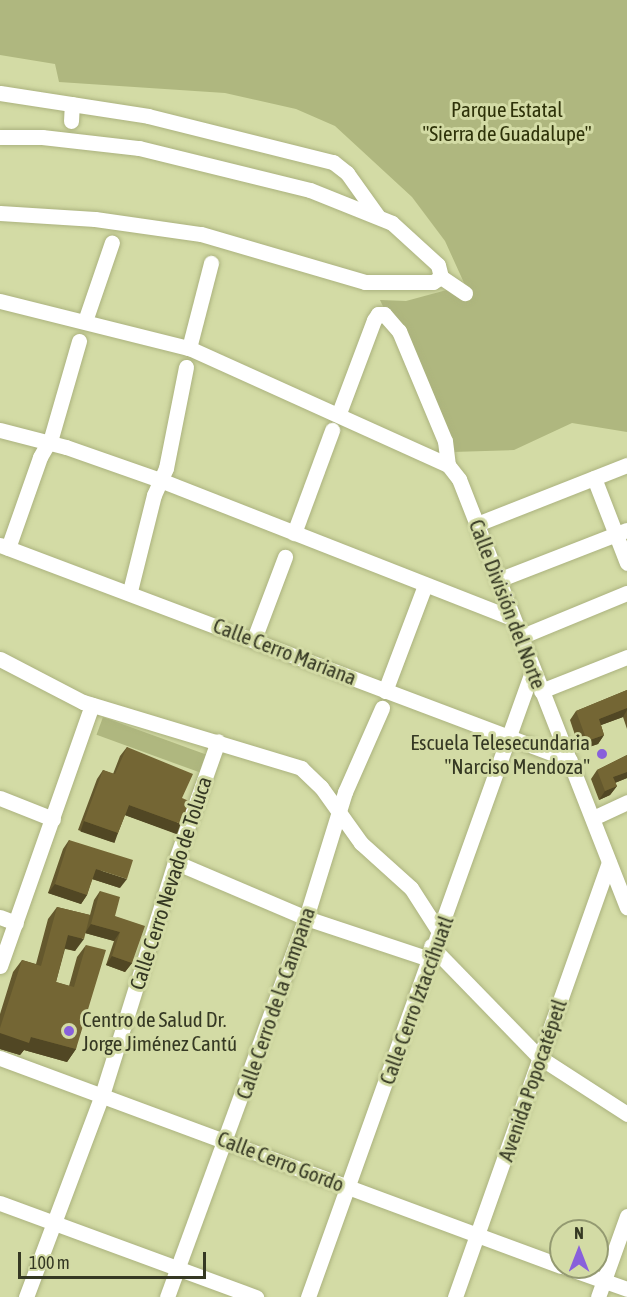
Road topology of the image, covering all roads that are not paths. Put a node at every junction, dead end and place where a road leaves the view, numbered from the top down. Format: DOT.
graph roads {
  1 [pos="0,93"];
  2 [pos="72,104"];
  3 [pos="71,120"];
  4 [pos="0,137"];
  5 [pos="0,213"];
  6 [pos="377,215"];
  7 [pos="112,242"];
  8 [pos="211,263"];
  9 [pos="441,277"];
  10 [pos="465,293"];
  11 [pos="0,302"];
  12 [pos="85,321"];
  13 [pos="79,340"];
  14 [pos="189,348"];
  15 [pos="186,367"];
  16 [pos="339,413"];
  17 [pos="0,430"];
  18 [pos="332,430"];
  19 [pos="49,442"];
  20 [pos="448,465"];
  21 [pos="627,465"];
  22 [pos="594,478"];
  23 [pos="160,480"];
  24 [pos="477,524"];
  25 [pos="621,532"];
  26 [pos="294,533"];
  27 [pos="4,547"];
  28 [pos="285,557"];
  29 [pos="627,563"];
  30 [pos="498,580"];
  31 [pos="425,585"];
  32 [pos="130,591"];
  33 [pos="627,593"];
  34 [pos="512,618"];
  35 [pos="520,637"];
  36 [pos="254,639"];
  37 [pos="627,657"];
  38 [pos="0,659"];
  39 [pos="533,669"];
  40 [pos="386,690"];
  41 [pos="541,690"];
  42 [pos="92,705"];
  43 [pos="382,708"];
  44 [pos="511,738"];
  45 [pos="218,741"];
  46 [pos="570,760"];
  47 [pos="0,798"];
  48 [pos="627,802"];
  49 [pos="338,813"];
  50 [pos="593,818"];
  51 [pos="53,819"];
  52 [pos="175,862"];
  53 [pos="609,863"];
  54 [pos="627,907"];
  55 [pos="0,917"];
  56 [pos="306,918"];
  57 [pos="16,923"];
  58 [pos="438,930"];
  59 [pos="430,953"];
  60 [pos="0,966"];
  61 [pos="539,1057"];
  62 [pos="0,1058"];
  63 [pos="102,1095"];
  64 [pos="627,1114"];
  65 [pos="227,1141"];
  66 [pos="350,1188"];
  67 [pos="0,1203"];
  68 [pos="627,1216"];
  69 [pos="53,1222"];
  70 [pos="477,1235"];
  71 [pos="549,1261"];
  72 [pos="177,1267"];
  73 [pos="598,1279"];
  74 [pos="603,1281"];
  75 [pos="627,1290"];
  76 [pos="26,1297"];
  77 [pos="167,1297"];
  78 [pos="256,1297"];
  79 [pos="308,1297"];
  80 [pos="455,1297"];
  81 [pos="598,1297"];
  1 -- 2 [label="street"];
  2 -- 3 [label="street"];
  2 -- 6 [label="street"];
  4 -- 6 [label="street"];
  5 -- 9 [label="street"];
  6 -- 9 [label="street"];
  7 -- 12 [label="street"];
  8 -- 14 [label="street"];
  9 -- 10 [label="street"];
  11 -- 12 [label="street"];
  12 -- 14 [label="street"];
  13 -- 19 [label="street"];
  14 -- 16 [label="street"];
  15 -- 23 [label="street"];
  16 -- 20 [label="street"];
  16 -- 20 [label="street, Calle División del Norte"];
  17 -- 19 [label="street"];
  18 -- 26 [label="street"];
  19 -- 23 [label="street"];
  19 -- 27 [label="street"];
  20 -- 24 [label="street, Calle División del Norte"];
  21 -- 22 [label="street"];
  22 -- 24 [label="street"];
  22 -- 25 [label="street"];
  23 -- 26 [label="street"];
  23 -- 32 [label="street"];
  24 -- 30 [label="street, Calle División del Norte"];
  25 -- 29 [label="street"];
  25 -- 30 [label="street"];
  26 -- 31 [label="street"];
  27 -- 32 [label="street, Calle Cerro Mariana"];
  28 -- 36 [label="street"];
  30 -- 34 [label="street, Calle División del Norte"];
  31 -- 34 [label="street"];
  31 -- 40 [label="street"];
  32 -- 36 [label="street, Calle Cerro Mariana"];
  33 -- 35 [label="street"];
  34 -- 35 [label="street, Calle División del Norte"];
  35 -- 39 [label="street, Calle División del Norte"];
  36 -- 40 [label="street, Calle Cerro Mariana"];
  37 -- 41 [label="street"];
  38 -- 42 [label="street"];
  39 -- 41 [label="street, Calle División del Norte"];
  39 -- 44 [label="street, Calle Cerro Iztaccíhuatl"];
  40 -- 44 [label="street, Calle Cerro Mariana"];
  41 -- 46 [label="street, Calle División del Norte"];
  42 -- 45 [label="street"];
  42 -- 51 [label="street"];
  43 -- 49 [label="street, Calle Cerro de la Campana"];
  44 -- 46 [label="street, Calle Cerro Mariana"];
  44 -- 58 [label="street, Calle Cerro Iztaccíhuatl"];
  45 -- 49 [label="street"];
  45 -- 52 [label="street, Calle Cerro Nevado de Toluca"];
  46 -- 50 [label="street, Calle División del Norte"];
  47 -- 51 [label="street"];
  48 -- 50 [label="street"];
  49 -- 56 [label="street, Calle Cerro de la Campana"];
  49 -- 58 [label="street"];
  50 -- 53 [label="street, Calle División del Norte"];
  51 -- 57 [label="street"];
  52 -- 56 [label="street"];
  52 -- 63 [label="street, Calle Cerro Nevado de Toluca"];
  53 -- 54 [label="street, Calle División del Norte"];
  53 -- 61 [label="street, Avenida Popocatépetl"];
  55 -- 57 [label="street"];
  56 -- 59 [label="street"];
  56 -- 65 [label="street, Calle Cerro de la Campana"];
  57 -- 60 [label="street"];
  58 -- 59 [label="street, Calle Cerro Iztaccíhuatl"];
  59 -- 61 [label="street"];
  59 -- 66 [label="street, Calle Cerro Iztaccíhuatl"];
  61 -- 64 [label="street"];
  61 -- 70 [label="street, Avenida Popocatépetl"];
  62 -- 63 [label="street, Calle Cerro Gordo"];
  63 -- 65 [label="street, Calle Cerro Gordo"];
  63 -- 69 [label="street, Calle Cerro Nevado de Toluca"];
  65 -- 66 [label="street, Calle Cerro Gordo"];
  65 -- 72 [label="street, Calle Cerro de la Campana"];
  66 -- 70 [label="street, Calle Cerro Gordo"];
  66 -- 79 [label="street, Calle Cerro Iztaccíhuatl"];
  67 -- 69 [label="street"];
  68 -- 74 [label="street"];
  69 -- 72 [label="street"];
  69 -- 76 [label="street, Calle Cerro Nevado de Toluca"];
  70 -- 71 [label="street, Calle Cerro Gordo"];
  70 -- 80 [label="street, Avenida Popocatépetl"];
  72 -- 77 [label="street, Calle Cerro de la Campana"];
  72 -- 78 [label="street"];
  73 -- 74 [label="street, Calle Cerro Gordo"];
  74 -- 75 [label="street, Calle Cerro Gordo"];
  74 -- 81 [label="street"];
}
